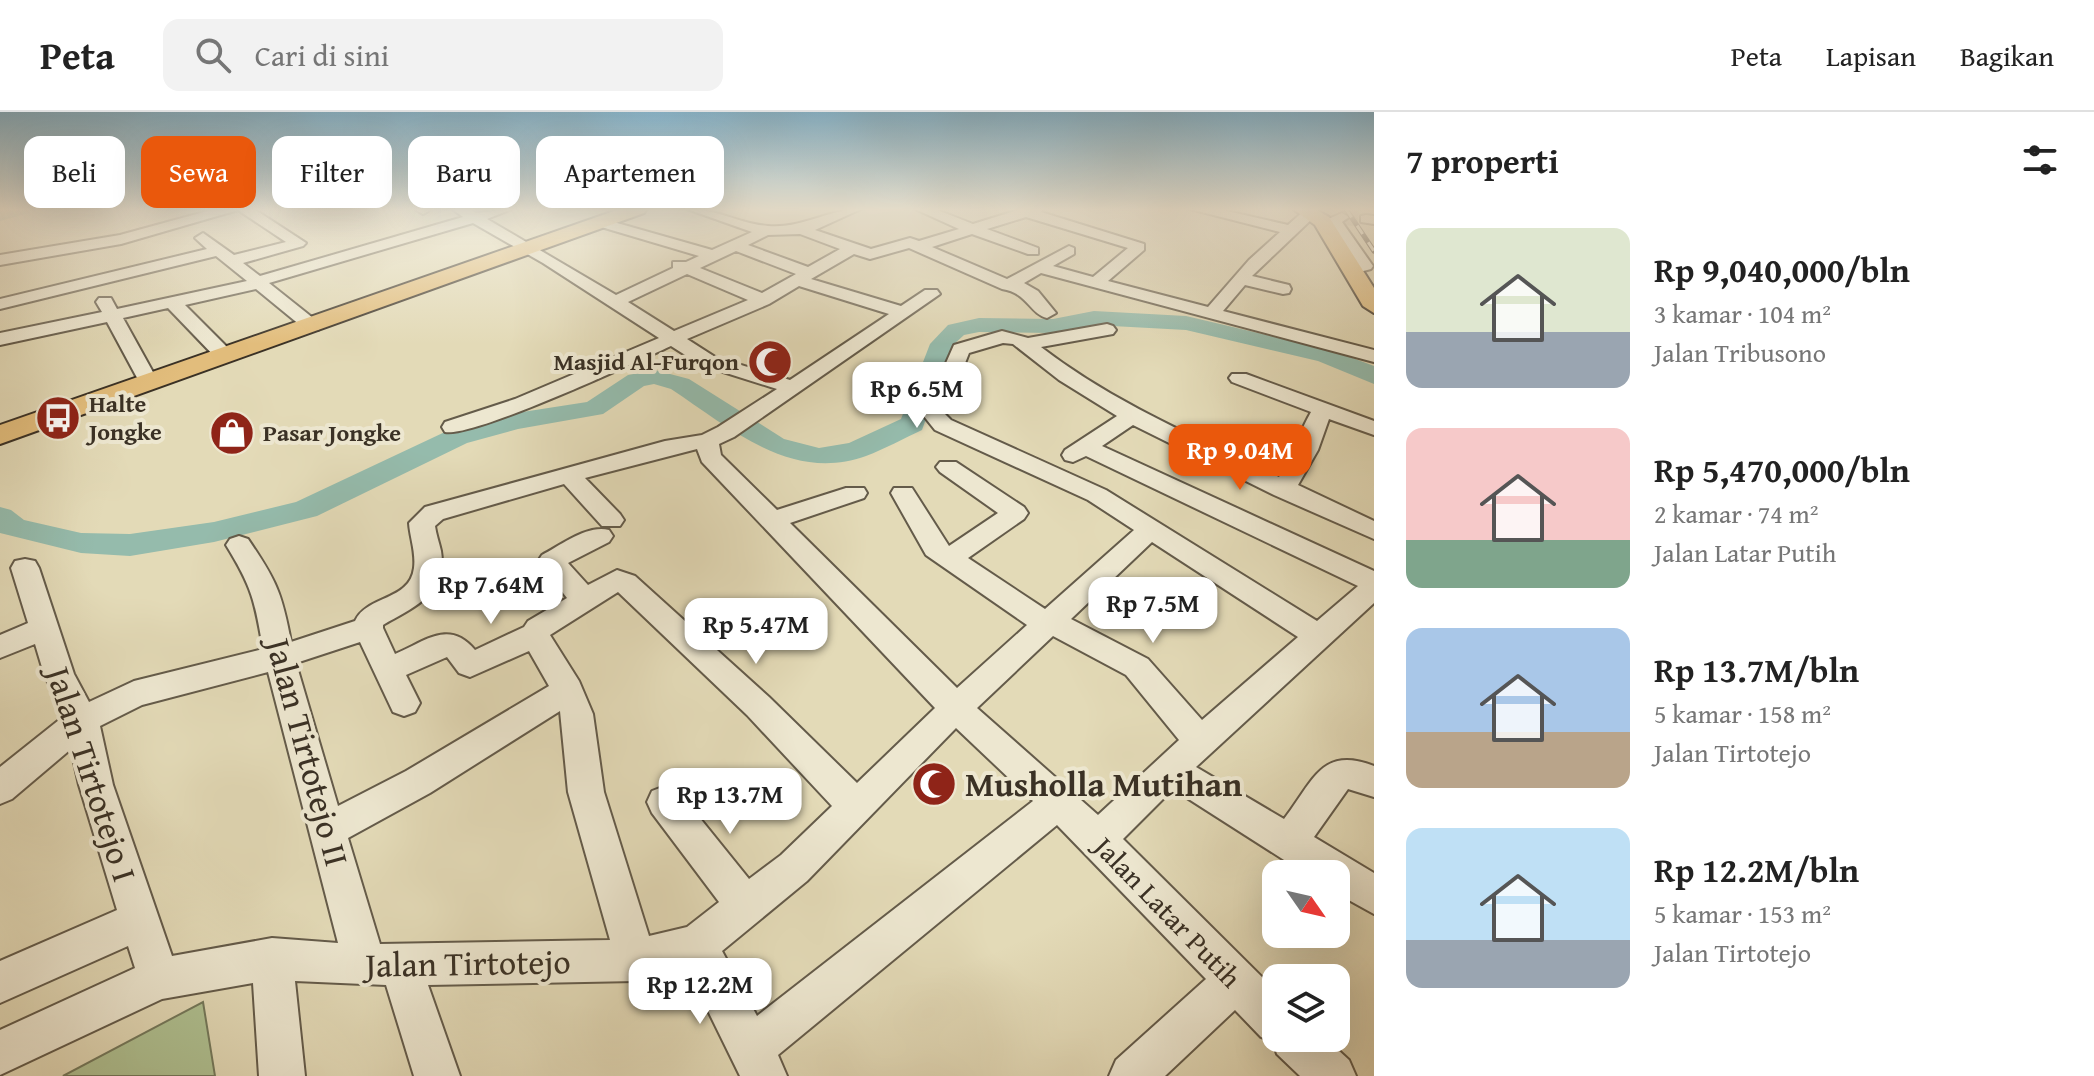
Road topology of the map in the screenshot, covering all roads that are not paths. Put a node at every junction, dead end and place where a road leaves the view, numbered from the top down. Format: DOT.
graph roads {
  1 [pos="39,254"];
  2 [pos="65,254"];
  3 [pos="114,254"];
  4 [pos="222,254"];
  5 [pos="236,254"];
  6 [pos="341,254"];
  7 [pos="516,254"];
  8 [pos="538,254"];
  9 [pos="710,254"];
  10 [pos="719,254"];
  11 [pos="754,254"];
  12 [pos="842,254"];
  13 [pos="938,254"];
  14 [pos="1024,254"];
  15 [pos="1058,254"];
  16 [pos="1138,254"];
  17 [pos="1267,254"];
  18 [pos="1343,254"];
  19 [pos="1357,254"];
  20 [pos="225,256"];
  21 [pos="714,256"];
  22 [pos="0,260"];
  23 [pos="665,260"];
  24 [pos="1036,260"];
  25 [pos="88,265"];
  26 [pos="688,268"];
  27 [pos="1352,269"];
  28 [pos="801,276"];
  29 [pos="1242,279"];
  30 [pos="257,283"];
  31 [pos="1096,283"];
  32 [pos="1014,284"];
  33 [pos="1283,289"];
  34 [pos="931,294"];
  35 [pos="763,300"];
  36 [pos="615,302"];
  37 [pos="0,304"];
  38 [pos="174,304"];
  39 [pos="1374,306"];
  40 [pos="1218,307"];
  41 [pos="901,312"];
  42 [pos="1047,313"];
  43 [pos="112,317"];
  44 [pos="1291,319"];
  45 [pos="300,330"];
  46 [pos="1107,330"];
  47 [pos="0,339"];
  48 [pos="671,339"];
  49 [pos="1025,344"];
  50 [pos="225,356"];
  51 [pos="1374,356"];
  52 [pos="1239,378"];
  53 [pos="149,383"];
  54 [pos="793,387"];
  55 [pos="1323,410"];
  56 [pos="1132,416"];
  57 [pos="453,427"];
  58 [pos="1374,428"];
  59 [pos="727,430"];
  60 [pos="0,435"];
  61 [pos="1085,447"];
  62 [pos="948,467"];
  63 [pos="1048,472"];
  64 [pos="570,476"];
  65 [pos="1283,490"];
  66 [pos="855,493"];
  67 [pos="903,493"];
  68 [pos="773,520"];
  69 [pos="1151,529"];
  70 [pos="1374,531"];
  71 [pos="239,545"];
  72 [pos="948,559"];
  73 [pos="25,568"];
  74 [pos="1374,585"];
  75 [pos="584,599"];
  76 [pos="1048,622"];
  77 [pos="44,628"];
  78 [pos="368,628"];
  79 [pos="535,635"];
  80 [pos="1318,636"];
  81 [pos="0,647"];
  82 [pos="279,657"];
  83 [pos="388,670"];
  84 [pos="568,690"];
  85 [pos="404,703"];
  86 [pos="956,708"];
  87 [pos="82,720"];
  88 [pos="1200,741"];
  89 [pos="1170,769"];
  90 [pos="1374,782"];
  91 [pos="0,788"];
  92 [pos="665,802"];
  93 [pos="1059,802"];
  94 [pos="858,808"];
  95 [pos="328,830"];
  96 [pos="1098,839"];
  97 [pos="1290,841"];
  98 [pos="1374,895"];
  99 [pos="747,907"];
  100 [pos="140,920"];
  101 [pos="697,945"];
  102 [pos="272,959"];
  103 [pos="636,960"];
  104 [pos="383,965"];
  105 [pos="159,979"];
  106 [pos="0,982"];
  107 [pos="1234,982"];
  108 [pos="1262,1009"];
  109 [pos="1308,1052"];
  110 [pos="0,1053"];
  111 [pos="757,1062"];
  112 [pos="282,1076"];
  113 [pos="437,1076"];
  114 [pos="1132,1076"];
  115 [pos="1333,1076"];
  1 -- 22 [label="street"];
  2 -- 25 [label="street"];
  3 -- 25 [label="street"];
  4 -- 20 [label="street"];
  5 -- 20 [label="street"];
  6 -- 30 [label="street"];
  7 -- 45 [label="main road"];
  8 -- 36 [label="street"];
  9 -- 21 [label="street"];
  10 -- 21 [label="street"];
  11 -- 28 [label="street"];
  12 -- 28 [label="street"];
  13 -- 32 [label="street"];
  14 -- 24 [label="street"];
  15 -- 24 [label="street"];
  16 -- 31 [label="street"];
  17 -- 29 [label="street"];
  18 -- 27 [label="main road"];
  19 -- 27 [label="street"];
  20 -- 25 [label="street"];
  20 -- 30 [label="street"];
  21 -- 26 [label="street"];
  23 -- 26 [label="street"];
  24 -- 31 [label="street"];
  24 -- 32 [label="street"];
  25 -- 37 [label="street"];
  25 -- 43 [label="street"];
  26 -- 35 [label="street"];
  26 -- 36 [label="street"];
  27 -- 39 [label="main road"];
  28 -- 35 [label="street"];
  28 -- 41 [label="street"];
  29 -- 33 [label="street"];
  29 -- 40 [label="street"];
  30 -- 38 [label="street"];
  30 -- 45 [label="street"];
  31 -- 40 [label="street"];
  32 -- 42 [label="street"];
  34 -- 41 [label="street"];
  35 -- 48 [label="street"];
  36 -- 48 [label="street"];
  38 -- 43 [label="street"];
  38 -- 50 [label="street"];
  40 -- 44 [label="street"];
  40 -- 51 [label="street"];
  41 -- 54 [label="street"];
  43 -- 47 [label="street"];
  43 -- 53 [label="street"];
  45 -- 50 [label="main road"];
  46 -- 49 [label="street"];
  48 -- 54 [label="street"];
  48 -- 57 [label="street"];
  49 -- 56 [label="street"];
  49 -- 63 [label="street"];
  50 -- 53 [label="main road"];
  52 -- 55 [label="street"];
  53 -- 60 [label="main road"];
  54 -- 59 [label="street"];
  55 -- 58 [label="street"];
  55 -- 65 [label="street"];
  56 -- 61 [label="street"];
  56 -- 65 [label="street"];
  59 -- 64 [label="street"];
  59 -- 68 [label="street, Jalan Latar Putih"];
  61 -- 63 [label="street"];
  61 -- 74 [label="street"];
  62 -- 72 [label="street"];
  63 -- 69 [label="street"];
  64 -- 75 [label="street"];
  64 -- 78 [label="street"];
  65 -- 70 [label="street"];
  66 -- 68 [label="street"];
  67 -- 72 [label="street"];
  68 -- 86 [label="street, Jalan Latar Putih"];
  69 -- 76 [label="street, Jalan Tirtotejo"];
  69 -- 80 [label="street"];
  71 -- 82 [label="street, Jalan Tirtotejo II"];
  72 -- 76 [label="street"];
  73 -- 77 [label="street, Jalan Tirtotejo I"];
  74 -- 80 [label="street"];
  75 -- 79 [label="street"];
  75 -- 94 [label="street"];
  76 -- 86 [label="street, Jalan Tirtotejo"];
  76 -- 88 [label="street"];
  77 -- 81 [label="street"];
  77 -- 87 [label="street, Jalan Tirtotejo I"];
  78 -- 82 [label="street"];
  78 -- 83 [label="street"];
  79 -- 83 [label="street"];
  79 -- 84 [label="street"];
  80 -- 88 [label="street"];
  82 -- 87 [label="street"];
  82 -- 95 [label="street, Jalan Tirtotejo II"];
  83 -- 85 [label="street"];
  84 -- 95 [label="street"];
  84 -- 103 [label="street"];
  86 -- 93 [label="street, Jalan Latar Putih"];
  86 -- 94 [label="street, Jalan Tirtotejo"];
  87 -- 91 [label="street"];
  87 -- 100 [label="street, Jalan Tirtotejo I"];
  88 -- 89 [label="street"];
  89 -- 96 [label="street"];
  89 -- 97 [label="street"];
  90 -- 97 [label="street"];
  92 -- 99 [label="street"];
  93 -- 96 [label="street, Jalan Latar Putih"];
  93 -- 111 [label="street"];
  94 -- 99 [label="street, Jalan Tirtotejo"];
  95 -- 104 [label="street, Jalan Tirtotejo II"];
  96 -- 107 [label="street, Jalan Latar Putih"];
  97 -- 98 [label="street"];
  99 -- 101 [label="street, Jalan Tirtotejo"];
  100 -- 105 [label="street, Jalan Tirtotejo I"];
  100 -- 106 [label="street"];
  101 -- 103 [label="street, Jalan Tirtotejo"];
  101 -- 111 [label="street"];
  102 -- 104 [label="street, Jalan Tirtotejo"];
  102 -- 105 [label="street, Jalan Tirtotejo"];
  102 -- 112 [label="street"];
  103 -- 104 [label="street, Jalan Tirtotejo"];
  104 -- 113 [label="street, Jalan Tirtotejo II"];
  105 -- 110 [label="street, Jalan Tirtotejo"];
  107 -- 108 [label="street, Jalan Latar Putih"];
  107 -- 114 [label="street"];
  109 -- 115 [label="street"];
}
